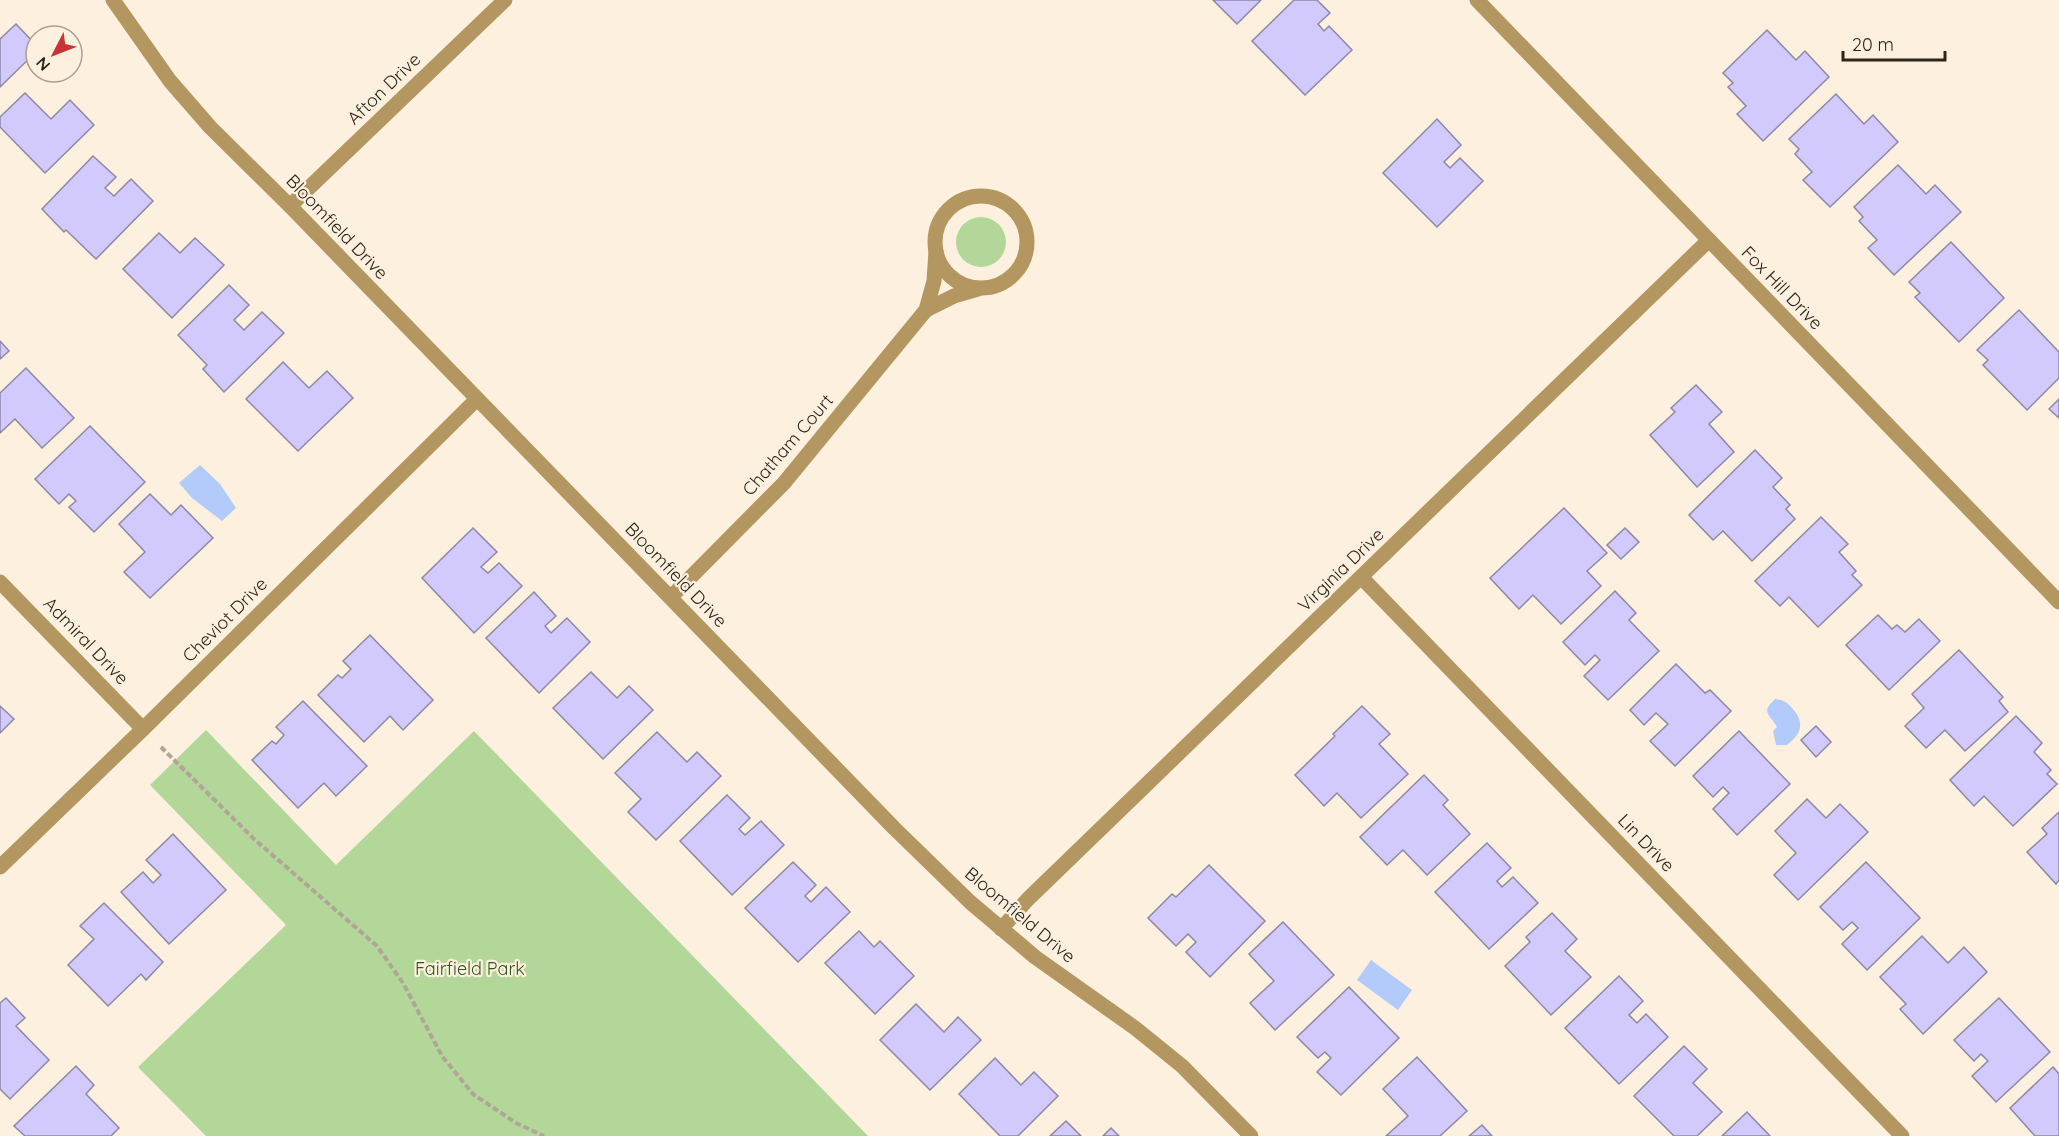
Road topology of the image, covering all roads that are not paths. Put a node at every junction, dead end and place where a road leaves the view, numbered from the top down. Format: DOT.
graph roads {
  1 [pos="113,0"];
  2 [pos="505,0"];
  3 [pos="1477,0"];
  4 [pos="290,206"];
  5 [pos="1709,240"];
  6 [pos="936,251"];
  7 [pos="980,288"];
  8 [pos="926,310"];
  9 [pos="477,399"];
  10 [pos="1362,578"];
  11 [pos="0,582"];
  12 [pos="671,597"];
  13 [pos="2059,602"];
  14 [pos="143,729"];
  15 [pos="0,867"];
  16 [pos="1001,929"];
  17 [pos="1251,1136"];
  18 [pos="1902,1136"];
  1 -- 4 [label="street, Bloomfield Drive"];
  2 -- 4 [label="street, Afton Drive"];
  3 -- 5 [label="street, Fox Hill Drive"];
  4 -- 9 [label="street, Bloomfield Drive"];
  5 -- 10 [label="street, Virginia Drive"];
  5 -- 13 [label="street, Fox Hill Drive"];
  6 -- 7 [label="street"];
  6 -- 7 [label="street, Chatham Court"];
  6 -- 8 [label="street, Chatham Court"];
  7 -- 8 [label="street, Chatham Court"];
  8 -- 12 [label="street, Chatham Court"];
  9 -- 12 [label="street, Bloomfield Drive"];
  9 -- 14 [label="street, Cheviot Drive"];
  10 -- 16 [label="street, Virginia Drive"];
  10 -- 18 [label="street, Lin Drive"];
  11 -- 14 [label="street, Admiral Drive"];
  12 -- 16 [label="street, Bloomfield Drive"];
  14 -- 15 [label="street, Cheviot Drive"];
  16 -- 17 [label="street, Bloomfield Drive"];
}
